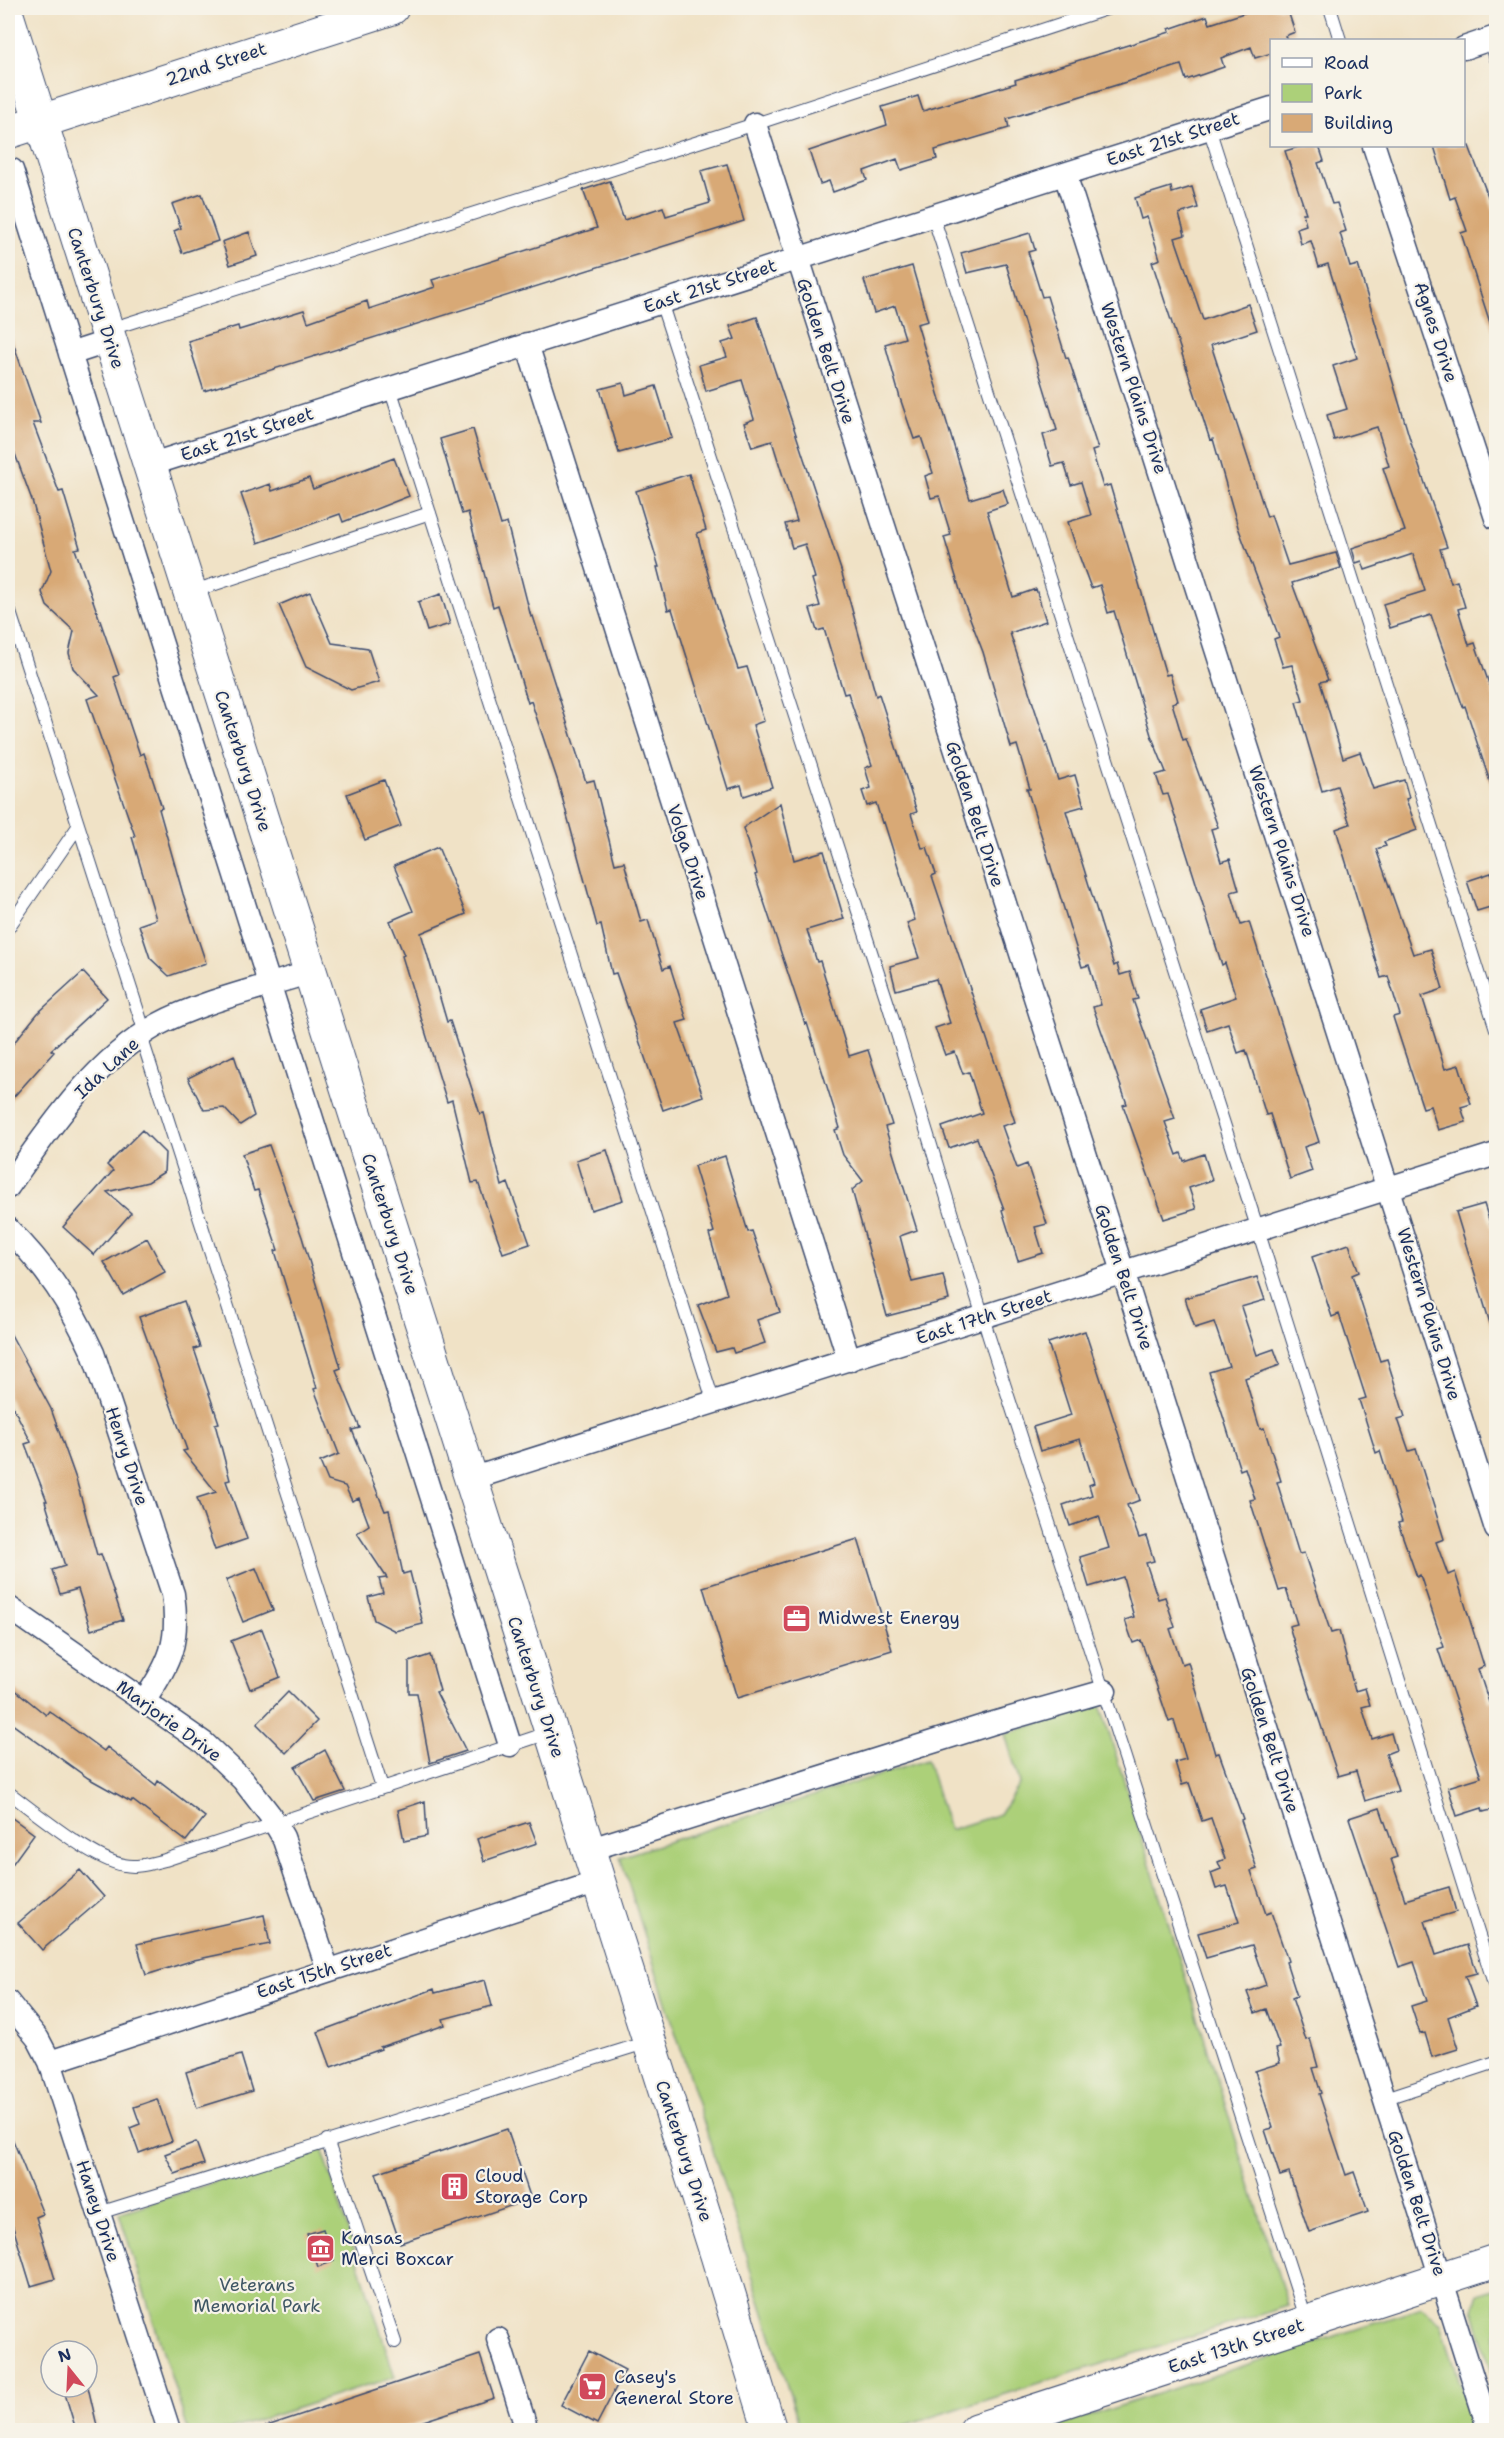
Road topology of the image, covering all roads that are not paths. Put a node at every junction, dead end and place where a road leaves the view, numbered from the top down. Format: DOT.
graph roads {
  1 [pos="392,8"];
  2 [pos="1109,8"];
  3 [pos="1330,8"];
  4 [pos="8,18"];
  5 [pos="1340,39"];
  6 [pos="1494,45"];
  7 [pos="1465,48"];
  8 [pos="1270,109"];
  9 [pos="40,121"];
  10 [pos="755,124"];
  11 [pos="1209,128"];
  12 [pos="8,132"];
  13 [pos="1374,147"];
  14 [pos="12,170"];
  15 [pos="1065,174"];
  16 [pos="933,216"];
  17 [pos="797,259"];
  18 [pos="661,302"];
  19 [pos="108,336"];
  20 [pos="527,345"];
  21 [pos="70,354"];
  22 [pos="390,388"];
  23 [pos="149,465"];
  24 [pos="430,513"];
  25 [pos="1497,518"];
  26 [pos="190,592"];
  27 [pos="8,606"];
  28 [pos="77,828"];
  29 [pos="8,928"];
  30 [pos="310,972"];
  31 [pos="270,985"];
  32 [pos="1497,1029"];
  33 [pos="143,1035"];
  34 [pos="1497,1154"];
  35 [pos="8,1187"];
  36 [pos="1390,1188"];
  37 [pos="8,1229"];
  38 [pos="1258,1230"];
  39 [pos="1123,1273"];
  40 [pos="982,1317"];
  41 [pos="849,1360"];
  42 [pos="714,1403"];
  43 [pos="471,1479"];
  44 [pos="1497,1529"];
  45 [pos="8,1607"];
  46 [pos="1105,1691"];
  47 [pos="144,1701"];
  48 [pos="551,1732"];
  49 [pos="510,1745"];
  50 [pos="382,1787"];
  51 [pos="8,1792"];
  52 [pos="275,1823"];
  53 [pos="588,1850"];
  54 [pos="598,1882"];
  55 [pos="328,1970"];
  56 [pos="1497,1990"];
  57 [pos="8,2001"];
  58 [pos="649,2042"];
  59 [pos="50,2062"];
  60 [pos="1497,2062"];
  61 [pos="1383,2098"];
  62 [pos="327,2140"];
  63 [pos="99,2213"];
  64 [pos="1497,2261"];
  65 [pos="1441,2279"];
  66 [pos="1307,2323"];
  67 [pos="498,2339"];
  68 [pos="395,2342"];
  69 [pos="520,2428"];
  70 [pos="169,2430"];
  71 [pos="770,2430"];
  72 [pos="976,2430"];
  73 [pos="1489,2430"];
  1 -- 9 [label="main road, 22nd Street"];
  2 -- 10 [label="lane"];
  3 -- 5 [label="lane"];
  4 -- 9 [label="main road, Canterbury Drive"];
  6 -- 7 [label="street"];
  8 -- 11 [label="street, East 21st Street"];
  9 -- 12 [label="main road, 22nd Street"];
  9 -- 19 [label="main road, Canterbury Drive"];
  10 -- 17 [label="street, Golden Belt Drive"];
  10 -- 19 [label="lane"];
  11 -- 15 [label="street, East 21st Street"];
  11 -- 32 [label="lane"];
  13 -- 25 [label="street, Agnes Drive"];
  14 -- 21 [label="street"];
  15 -- 16 [label="street, East 21st Street"];
  15 -- 36 [label="street, Western Plains Drive"];
  16 -- 17 [label="street, East 21st Street"];
  16 -- 38 [label="lane"];
  17 -- 18 [label="street, East 21st Street"];
  17 -- 39 [label="street, Golden Belt Drive"];
  18 -- 20 [label="street, East 21st Street"];
  18 -- 40 [label="lane"];
  19 -- 21 [label="street"];
  19 -- 23 [label="main road, Canterbury Drive"];
  20 -- 22 [label="street, East 21st Street"];
  20 -- 41 [label="street, Volga Drive"];
  21 -- 31 [label="street"];
  22 -- 23 [label="street, East 21st Street"];
  22 -- 24 [label="lane"];
  23 -- 26 [label="main road, Canterbury Drive"];
  24 -- 26 [label="lane"];
  24 -- 42 [label="lane"];
  26 -- 30 [label="main road, Canterbury Drive"];
  27 -- 28 [label="lane"];
  28 -- 29 [label="lane"];
  28 -- 33 [label="lane"];
  30 -- 31 [label="street, Ida Lane"];
  30 -- 43 [label="main road, Canterbury Drive"];
  31 -- 33 [label="street, Ida Lane"];
  31 -- 49 [label="street"];
  33 -- 35 [label="street, Ida Lane"];
  33 -- 50 [label="lane"];
  34 -- 36 [label="street, East 17th Street"];
  36 -- 38 [label="street, East 17th Street"];
  36 -- 44 [label="street, Western Plains Drive"];
  37 -- 47 [label="street, Henry Drive"];
  38 -- 39 [label="street, East 17th Street"];
  38 -- 56 [label="lane"];
  39 -- 40 [label="street, East 17th Street"];
  39 -- 61 [label="street, Golden Belt Drive"];
  40 -- 41 [label="street, East 17th Street"];
  40 -- 46 [label="lane"];
  41 -- 42 [label="street, East 17th Street"];
  42 -- 43 [label="street, East 17th Street"];
  43 -- 48 [label="main road, Canterbury Drive"];
  45 -- 47 [label="street, Marjorie Drive"];
  46 -- 53 [label="street"];
  46 -- 66 [label="lane"];
  47 -- 52 [label="street, Marjorie Drive"];
  48 -- 49 [label="lane"];
  48 -- 53 [label="main road, Canterbury Drive"];
  49 -- 50 [label="lane"];
  50 -- 52 [label="lane"];
  51 -- 52 [label="lane"];
  52 -- 55 [label="street, Marjorie Drive"];
  53 -- 54 [label="main road, Canterbury Drive"];
  54 -- 55 [label="street, East 15th Street"];
  54 -- 58 [label="main road, Canterbury Drive"];
  55 -- 59 [label="street, East 15th Street"];
  57 -- 59 [label="street, Haney Drive"];
  58 -- 62 [label="lane"];
  58 -- 71 [label="main road, Canterbury Drive"];
  59 -- 63 [label="street, Haney Drive"];
  60 -- 61 [label="lane"];
  61 -- 65 [label="street, Golden Belt Drive"];
  62 -- 63 [label="lane"];
  62 -- 68 [label="lane"];
  63 -- 70 [label="street, Haney Drive"];
  64 -- 65 [label="main road, East 13th Street"];
  65 -- 66 [label="main road, East 13th Street"];
  65 -- 73 [label="street, Golden Belt Drive"];
  66 -- 72 [label="main road, East 13th Street"];
  67 -- 69 [label="street"];
}
